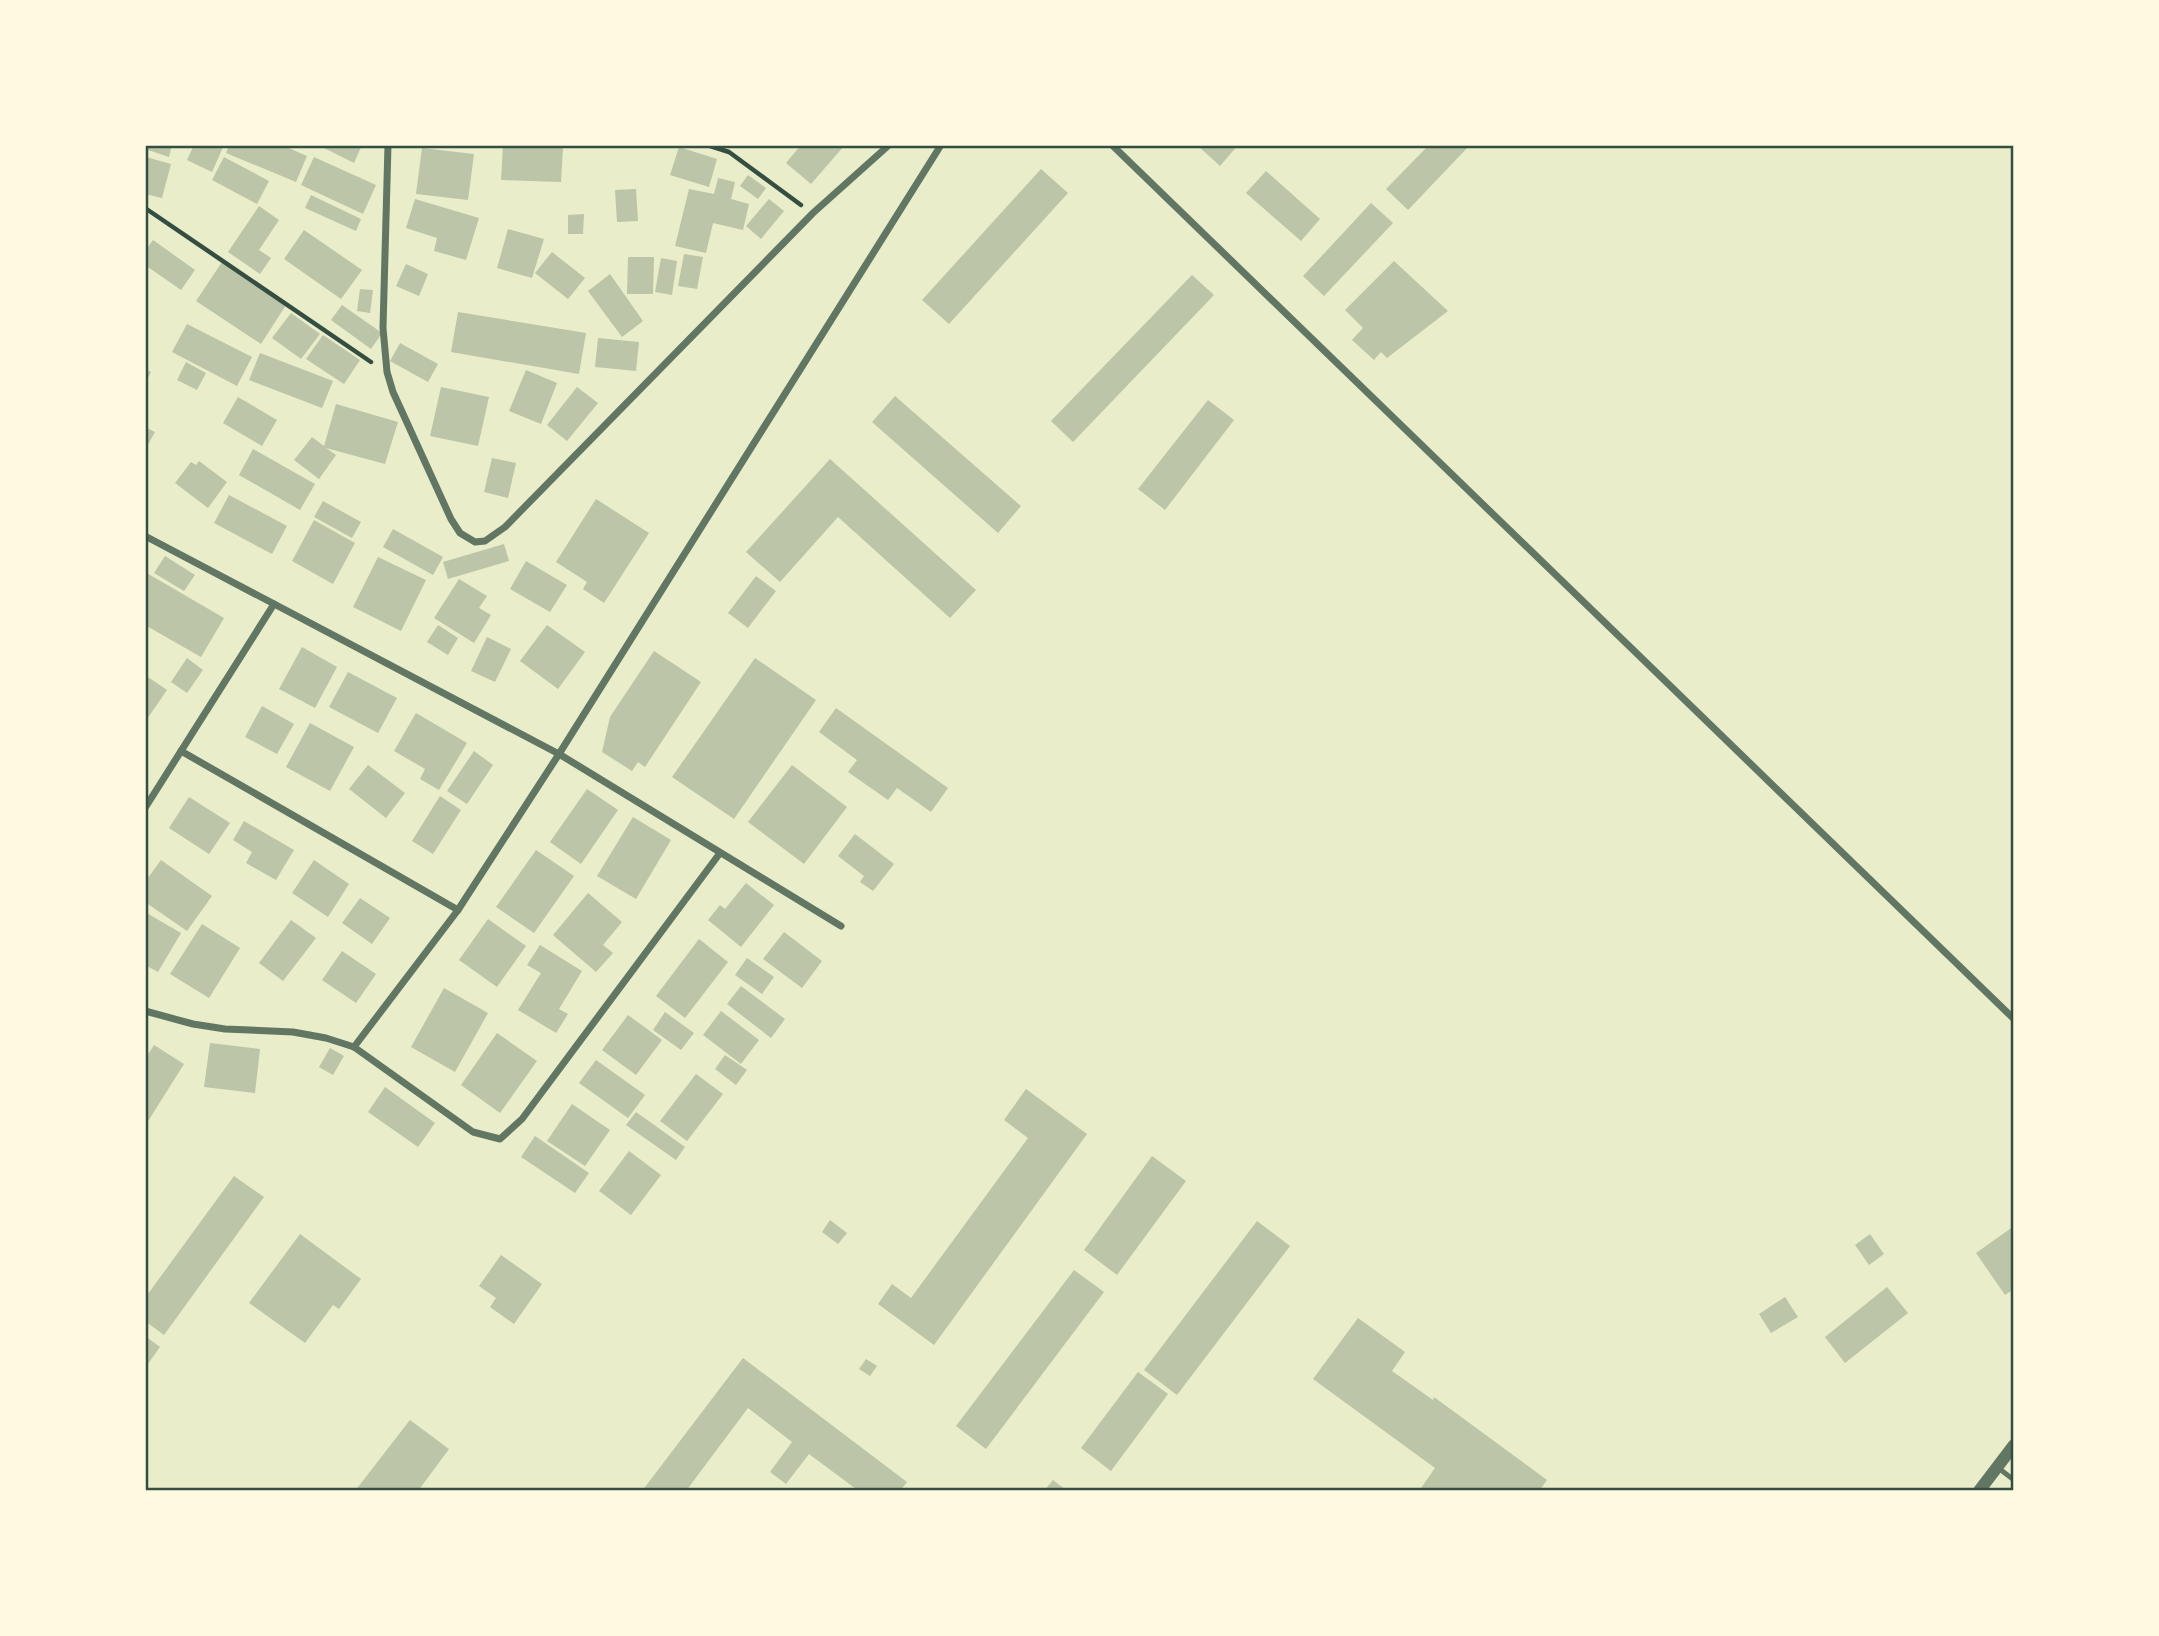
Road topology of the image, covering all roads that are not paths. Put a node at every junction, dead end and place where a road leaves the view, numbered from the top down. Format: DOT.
graph roads {
  1 [pos="388,145"];
  2 [pos="889,145"];
  3 [pos="941,145"];
  4 [pos="1112,145"];
  5 [pos="145,536"];
  6 [pos="274,604"];
  7 [pos="181,751"];
  8 [pos="559,754"];
  9 [pos="145,788"];
  10 [pos="154,793"];
  11 [pos="145,807"];
  12 [pos="720,853"];
  13 [pos="458,910"];
  14 [pos="841,926"];
  15 [pos="145,1011"];
  16 [pos="2014,1018"];
  17 [pos="354,1047"];
  18 [pos="2014,1445"];
  19 [pos="1997,1467"];
  20 [pos="2014,1480"];
  21 [pos="1979,1491"];
  1 -- 2 [label="street"];
  3 -- 8 [label="street"];
  4 -- 16 [label="street"];
  5 -- 6 [label="street"];
  6 -- 7 [label="street"];
  6 -- 8 [label="street"];
  7 -- 10 [label="street"];
  7 -- 13 [label="street"];
  8 -- 12 [label="street"];
  8 -- 13 [label="street"];
  9 -- 10 [label="street"];
  10 -- 11 [label="street"];
  12 -- 14 [label="street"];
  12 -- 17 [label="street"];
  13 -- 17 [label="street"];
  15 -- 17 [label="street"];
  18 -- 19 [label="street"];
  19 -- 20 [label="lane"];
  19 -- 21 [label="street"];
}
